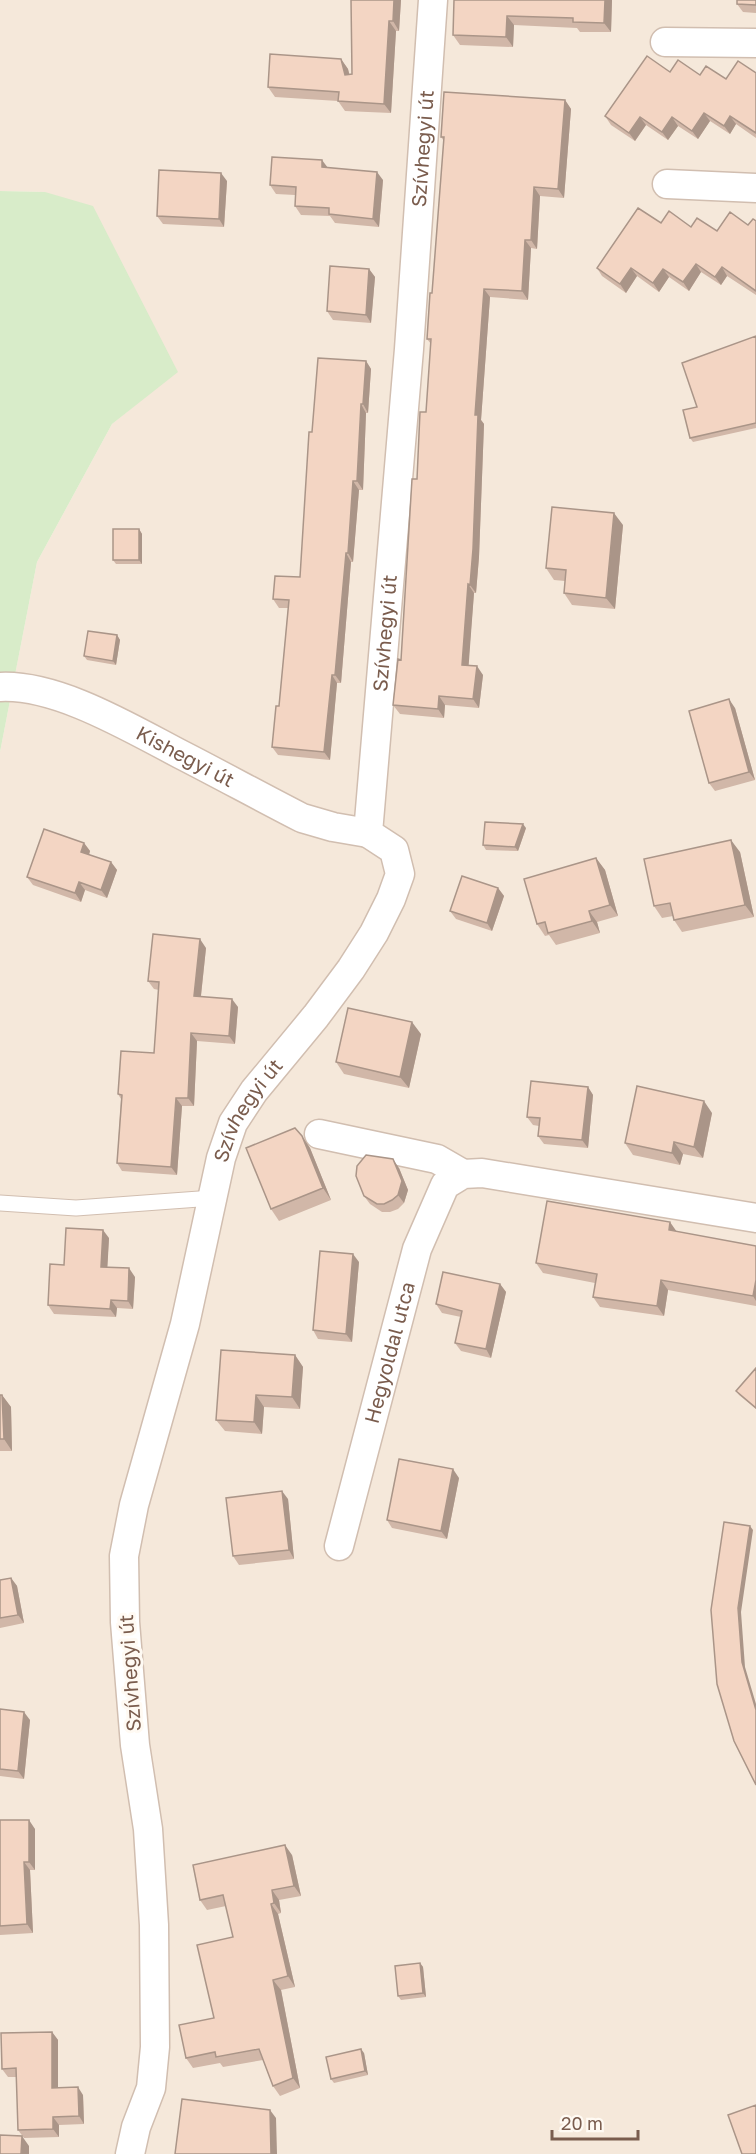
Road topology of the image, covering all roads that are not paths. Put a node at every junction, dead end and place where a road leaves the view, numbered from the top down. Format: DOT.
graph roads {
  1 [pos="433,0"];
  2 [pos="665,42"];
  3 [pos="756,43"];
  4 [pos="667,184"];
  5 [pos="756,188"];
  6 [pos="0,687"];
  7 [pos="368,833"];
  8 [pos="319,1134"];
  9 [pos="463,1174"];
  10 [pos="213,1198"];
  11 [pos="0,1203"];
  12 [pos="756,1218"];
  13 [pos="339,1546"];
  14 [pos="130,2154"];
  1 -- 7 [label="street, Szívhegyi út"];
  2 -- 3 [label="street"];
  4 -- 5 [label="street"];
  6 -- 7 [label="street, Kishegyi út"];
  7 -- 10 [label="street, Szívhegyi út"];
  8 -- 9 [label="street"];
  9 -- 12 [label="street"];
  9 -- 13 [label="street, Hegyoldal utca"];
  10 -- 11 [label="lane"];
  10 -- 14 [label="street, Szívhegyi út"];
}
